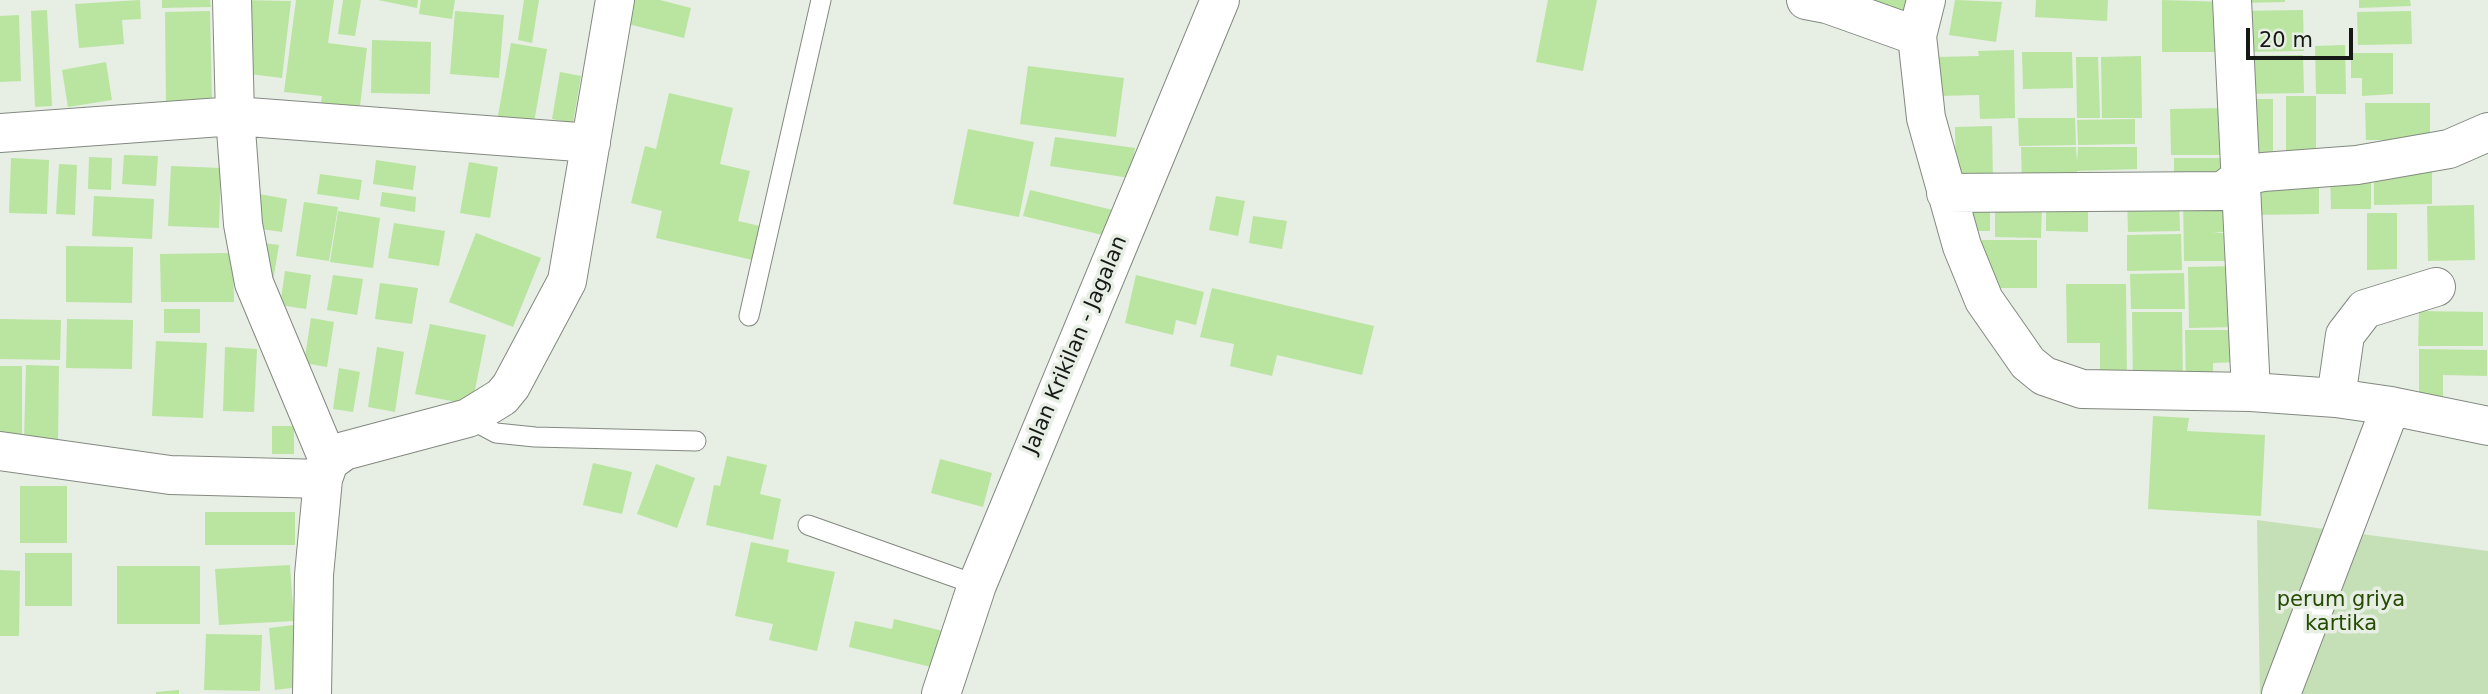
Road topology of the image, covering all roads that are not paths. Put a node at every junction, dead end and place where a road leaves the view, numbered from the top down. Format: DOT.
graph roads {
  1 [pos="232,0"];
  2 [pos="615,0"];
  3 [pos="821,0"];
  4 [pos="1220,0"];
  5 [pos="1806,0"];
  6 [pos="2232,0"];
  7 [pos="1921,18"];
  8 [pos="235,116"];
  9 [pos="2488,132"];
  10 [pos="0,133"];
  11 [pos="591,143"];
  12 [pos="2241,177"];
  13 [pos="1946,193"];
  14 [pos="2436,287"];
  15 [pos="749,316"];
  16 [pos="2252,392"];
  17 [pos="2336,398"];
  18 [pos="2391,406"];
  19 [pos="468,418"];
  20 [pos="2488,426"];
  21 [pos="696,441"];
  22 [pos="0,451"];
  23 [pos="326,471"];
  24 [pos="808,525"];
  25 [pos="977,585"];
  26 [pos="312,694"];
  27 [pos="941,694"];
  28 [pos="2281,694"];
  1 -- 8 [label="street"];
  2 -- 11 [label="street"];
  3 -- 15 [label="lane"];
  4 -- 25 [label="street, Jalan Krikilan - Jagalan"];
  5 -- 7 [label="street"];
  6 -- 12 [label="street"];
  7 -- 13 [label="street"];
  8 -- 10 [label="street"];
  8 -- 11 [label="street"];
  8 -- 23 [label="street"];
  9 -- 12 [label="street"];
  11 -- 19 [label="street"];
  12 -- 13 [label="street"];
  12 -- 16 [label="street"];
  13 -- 16 [label="street"];
  14 -- 17 [label="street"];
  16 -- 17 [label="street"];
  17 -- 18 [label="street"];
  18 -- 20 [label="street"];
  18 -- 28 [label="street"];
  19 -- 21 [label="lane"];
  19 -- 23 [label="street"];
  22 -- 23 [label="street"];
  23 -- 26 [label="street"];
  24 -- 25 [label="lane"];
  25 -- 27 [label="street, Jalan Krikilan - Jagalan"];
}
